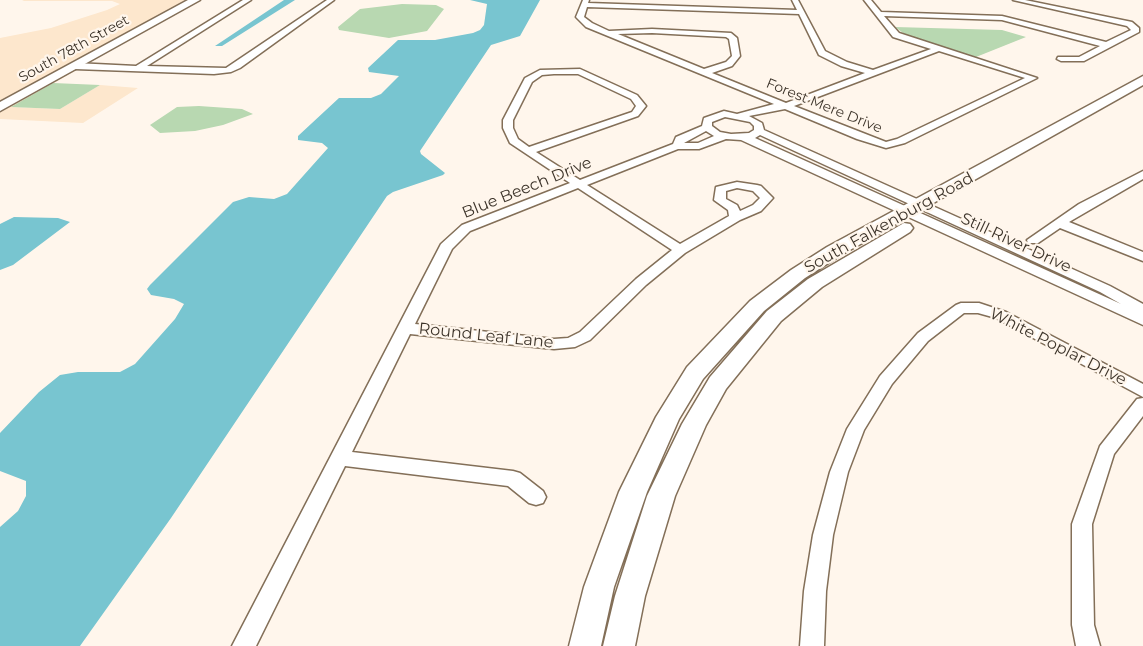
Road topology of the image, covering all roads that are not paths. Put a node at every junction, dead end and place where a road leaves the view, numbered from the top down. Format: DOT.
graph roads {
  1 [pos="195,0"];
  2 [pos="248,0"];
  3 [pos="331,0"];
  4 [pos="795,0"];
  5 [pos="867,0"];
  6 [pos="1016,0"];
  7 [pos="585,2"];
  8 [pos="801,12"];
  9 [pos="878,14"];
  10 [pos="609,33"];
  11 [pos="1107,45"];
  12 [pos="937,49"];
  13 [pos="1061,59"];
  14 [pos="548,60"];
  15 [pos="75,66"];
  16 [pos="138,68"];
  17 [pos="554,71"];
  18 [pos="705,72"];
  19 [pos="873,73"];
  20 [pos="1143,80"];
  21 [pos="1143,92"];
  22 [pos="785,106"];
  23 [pos="0,107"];
  24 [pos="740,116"];
  25 [pos="707,127"];
  26 [pos="758,127"];
  27 [pos="1070,127"];
  28 [pos="724,136"];
  29 [pos="744,137"];
  30 [pos="677,146"];
  31 [pos="528,150"];
  32 [pos="1143,174"];
  33 [pos="580,184"];
  34 [pos="920,212"];
  35 [pos="736,217"];
  36 [pos="1060,223"];
  37 [pos="1033,240"];
  38 [pos="680,250"];
  39 [pos="1143,257"];
  40 [pos="1143,311"];
  41 [pos="1143,320"];
  42 [pos="405,328"];
  43 [pos="1143,391"];
  44 [pos="1143,404"];
  45 [pos="338,458"];
  46 [pos="536,497"];
  47 [pos="624,518"];
  48 [pos="652,525"];
  49 [pos="244,646"];
  50 [pos="585,646"];
  51 [pos="619,646"];
  52 [pos="812,646"];
  53 [pos="1088,646"];
  1 -- 15 [label="street, South 78th Street"];
  2 -- 16 [label="street"];
  3 -- 16 [label="street"];
  4 -- 8 [label="street"];
  5 -- 9 [label="street, Forest Mere Drive"];
  6 -- 11 [label="street"];
  7 -- 8 [label="street"];
  7 -- 10 [label="street, Forest Mere Drive"];
  8 -- 19 [label="street"];
  9 -- 11 [label="street"];
  9 -- 12 [label="street, Forest Mere Drive"];
  10 -- 18 [label="street, Forest Mere Drive"];
  10 -- 18 [label="street"];
  11 -- 13 [label="street"];
  12 -- 19 [label="street"];
  12 -- 22 [label="street, Forest Mere Drive"];
  14 -- 17 [label="street"];
  15 -- 16 [label="street"];
  15 -- 23 [label="street, South 78th Street"];
  17 -- 31 [label="street"];
  17 -- 31 [label="street"];
  18 -- 22 [label="street, Forest Mere Drive"];
  19 -- 22 [label="street"];
  20 -- 27 [label="street, South Falkenburg Road"];
  21 -- 27 [label="street, South Falkenburg Road"];
  22 -- 24 [label="street"];
  22 -- 26 [label="street"];
  24 -- 25 [label="street, Blue Beech Drive"];
  24 -- 26 [label="street, Still River Drive"];
  25 -- 28 [label="street"];
  25 -- 30 [label="street, Blue Beech Drive"];
  26 -- 29 [label="street"];
  26 -- 34 [label="street, Still River Drive"];
  27 -- 34 [label="street, South Falkenburg Road"];
  28 -- 29 [label="street"];
  28 -- 30 [label="street, Blue Beech Drive"];
  29 -- 34 [label="street, Still River Drive"];
  30 -- 33 [label="street, Blue Beech Drive"];
  31 -- 33 [label="street"];
  32 -- 36 [label="street"];
  33 -- 38 [label="street"];
  33 -- 42 [label="street, Blue Beech Drive"];
  34 -- 40 [label="street, Still River Drive"];
  34 -- 41 [label="street, Still River Drive"];
  34 -- 47 [label="street, South Falkenburg Road"];
  34 -- 48 [label="street, South Falkenburg Road"];
  35 -- 38 [label="street, Round Leaf Lane"];
  36 -- 37 [label="street"];
  36 -- 39 [label="street"];
  38 -- 42 [label="street, Round Leaf Lane"];
  42 -- 45 [label="street, Round Leaf Lane"];
  43 -- 52 [label="street, White Poplar Drive"];
  44 -- 53 [label="street"];
  45 -- 46 [label="street"];
  45 -- 49 [label="street, Round Leaf Lane"];
  47 -- 48 [label="street"];
  47 -- 50 [label="street, South Falkenburg Road"];
  48 -- 51 [label="street, South Falkenburg Road"];
}
